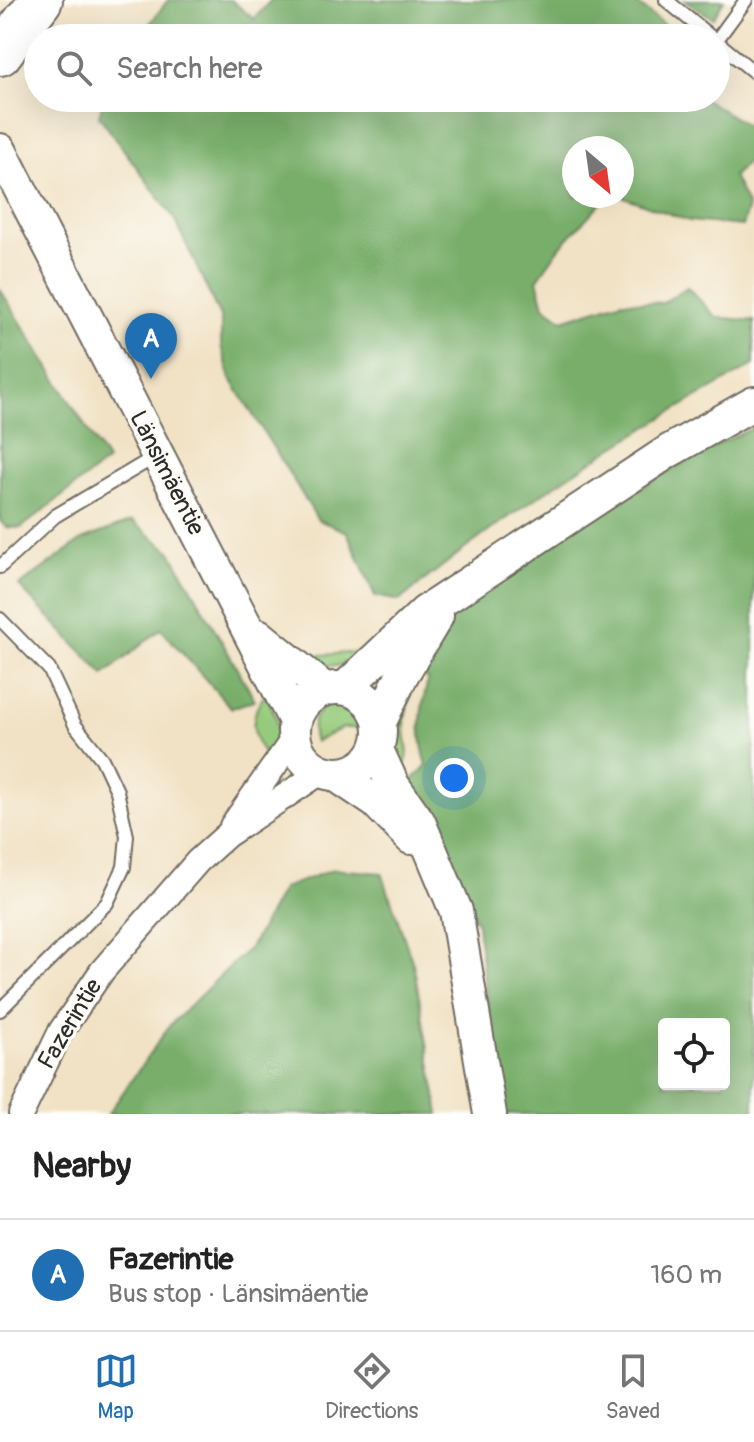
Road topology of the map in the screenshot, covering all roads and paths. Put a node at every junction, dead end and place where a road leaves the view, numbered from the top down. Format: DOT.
graph roads {
  1 [pos="41,0"];
  2 [pos="666,0"];
  3 [pos="746,0"];
  4 [pos="695,24"];
  5 [pos="728,24"];
  6 [pos="730,52"];
  7 [pos="0,54"];
  8 [pos="754,72"];
  9 [pos="0,150"];
  10 [pos="754,403"];
  11 [pos="158,455"];
  12 [pos="0,567"];
  13 [pos="452,595"];
  14 [pos="0,619"];
  15 [pos="246,625"];
  16 [pos="335,689"];
  17 [pos="294,730"];
  18 [pos="378,736"];
  19 [pos="328,773"];
  20 [pos="227,835"];
  21 [pos="438,867"];
  22 [pos="0,1010"];
  23 [pos="21,1114"];
  24 [pos="490,1114"];
  1 -- 7 [label="highway"];
  2 -- 4 [label="lane"];
  3 -- 5 [label="lane"];
  6 -- 8 [label="lane"];
  9 -- 11 [label="main road, Länsimäentie"];
  10 -- 13 [label="main road"];
  11 -- 12 [label="lane"];
  11 -- 15 [label="main road, Länsimäentie"];
  13 -- 16 [label="main road"];
  13 -- 18 [label="main road"];
  14 -- 22 [label="lane"];
  15 -- 16 [label="main road, Länsimäentie"];
  15 -- 17 [label="main road, Länsimäentie"];
  16 -- 17 [label="main road"];
  16 -- 18 [label="main road, Länsimäentie"];
  17 -- 19 [label="main road, Länsimäentie"];
  17 -- 20 [label="street, Fazerintie"];
  18 -- 19 [label="main road"];
  18 -- 21 [label="main road, Länsimäentie"];
  19 -- 20 [label="street, Fazerintie"];
  19 -- 21 [label="main road, Länsimäentie"];
  20 -- 23 [label="street, Fazerintie"];
  21 -- 24 [label="main road, Länsimäentie"];
}
